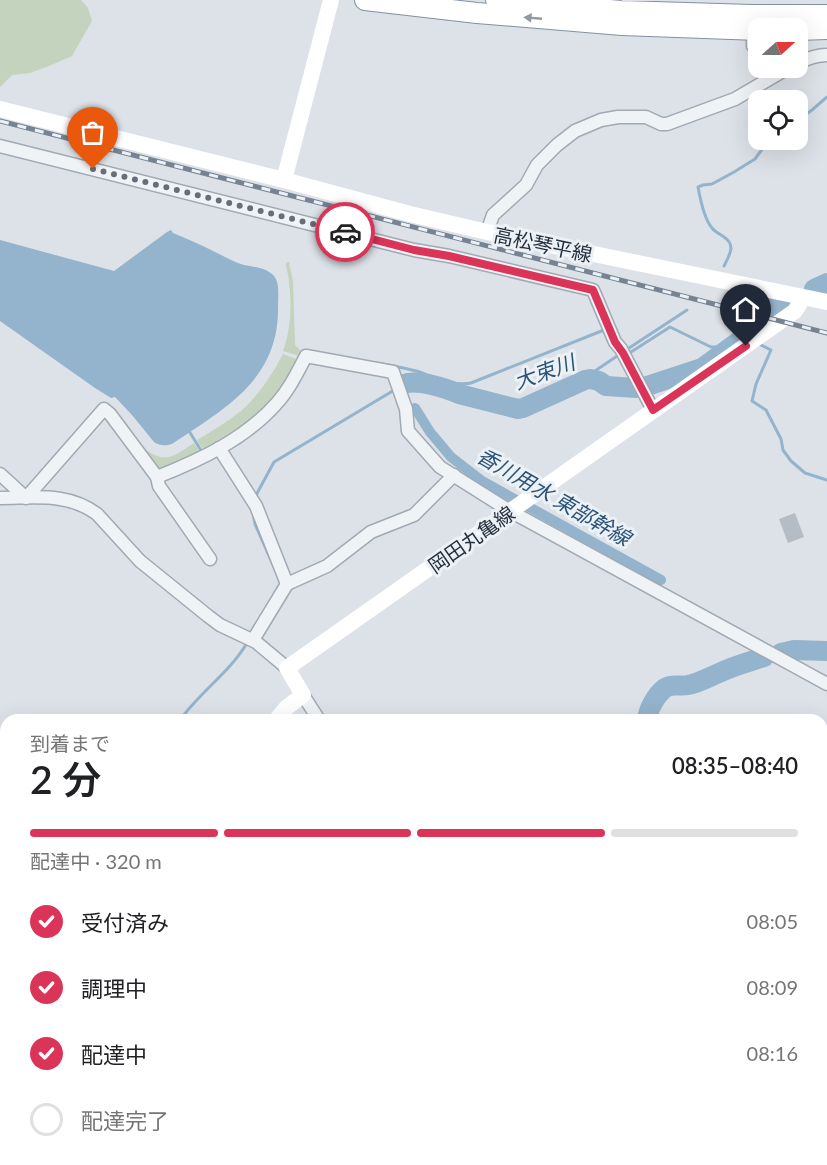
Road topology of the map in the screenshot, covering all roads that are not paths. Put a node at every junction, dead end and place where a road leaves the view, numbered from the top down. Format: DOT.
graph roads {
  1 [pos="331,0"];
  2 [pos="365,0"];
  3 [pos="496,0"];
  4 [pos="827,15"];
  5 [pos="827,29"];
  6 [pos="808,30"];
  7 [pos="748,34"];
  8 [pos="827,55"];
  9 [pos="808,57"];
  10 [pos="771,78"];
  11 [pos="0,109"];
  12 [pos="0,146"];
  13 [pos="284,180"];
  14 [pos="487,232"];
  15 [pos="803,298"];
  16 [pos="827,302"];
  17 [pos="653,410"];
  18 [pos="219,448"];
  19 [pos="0,474"];
  20 [pos="454,475"];
  21 [pos="157,477"];
  22 [pos="0,498"];
  23 [pos="26,498"];
  24 [pos="518,506"];
  25 [pos="210,559"];
  26 [pos="287,584"];
  27 [pos="250,639"];
  28 [pos="287,669"];
  29 [pos="827,684"];
  30 [pos="303,695"];
  31 [pos="281,714"];
  32 [pos="315,714"];
  1 -- 13 [label="main road"];
  7 -- 2 [label="highway, one-way"];
  3 -- 4 [label="highway"];
  5 -- 6 [label="highway"];
  8 -- 9 [label="street"];
  10 -- 14 [label="street"];
  11 -- 13 [label="main road, 高松琴平線"];
  12 -- 17 [label="street"];
  13 -- 14 [label="main road, 高松琴平線"];
  14 -- 15 [label="main road, 高松琴平線"];
  15 -- 16 [label="main road"];
  15 -- 17 [label="main road, 岡田丸亀線"];
  17 -- 24 [label="main road, 岡田丸亀線"];
  18 -- 20 [label="street"];
  18 -- 21 [label="street"];
  18 -- 26 [label="street"];
  19 -- 23 [label="street"];
  20 -- 24 [label="street"];
  20 -- 26 [label="street"];
  21 -- 23 [label="street"];
  21 -- 25 [label="street"];
  22 -- 23 [label="street"];
  23 -- 27 [label="street"];
  24 -- 28 [label="main road, 岡田丸亀線"];
  24 -- 29 [label="street"];
  26 -- 27 [label="street"];
  27 -- 28 [label="street"];
  28 -- 30 [label="main road"];
  30 -- 31 [label="main road"];
  30 -- 32 [label="street"];
}
